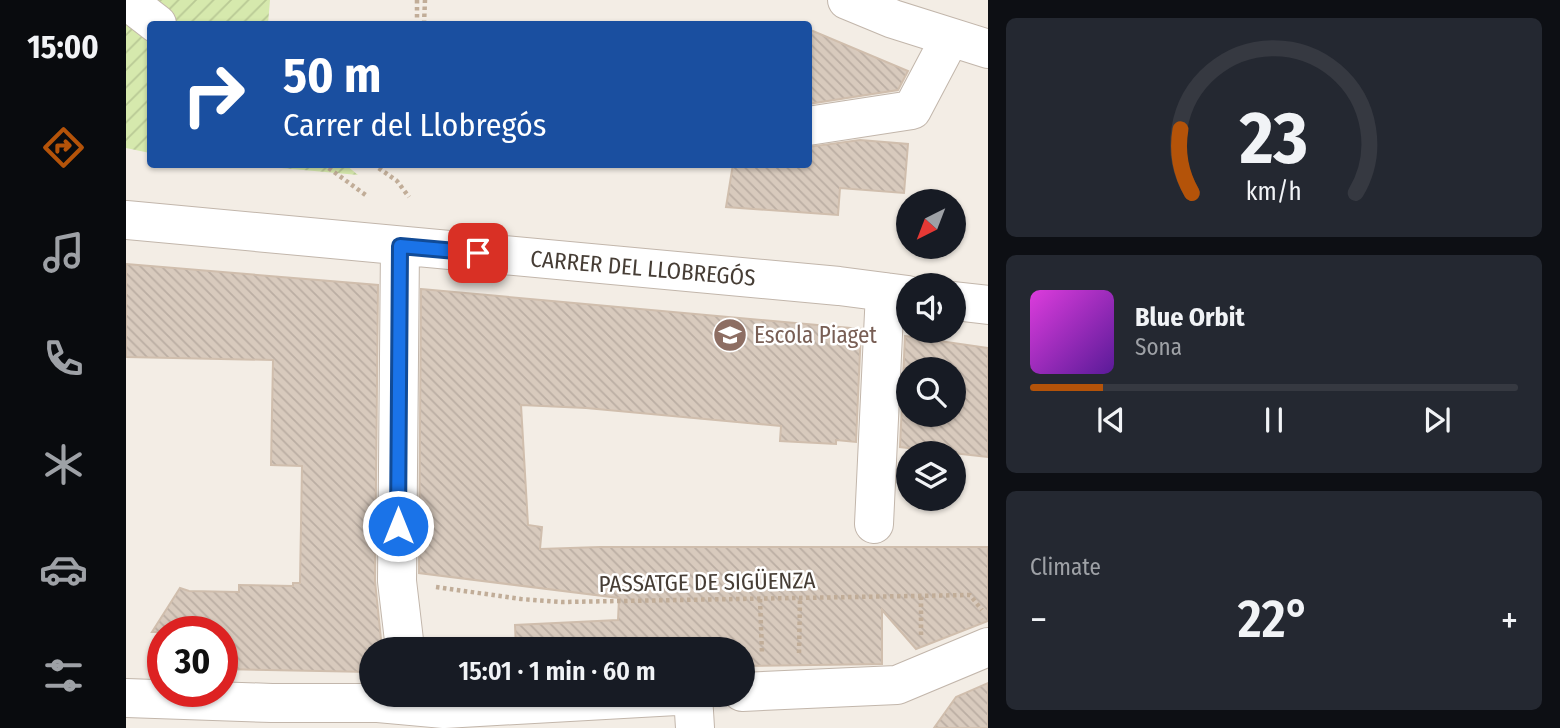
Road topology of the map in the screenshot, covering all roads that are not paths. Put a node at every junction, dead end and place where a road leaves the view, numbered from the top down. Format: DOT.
graph roads {
  1 [pos="126,0"];
  2 [pos="847,0"];
  3 [pos="153,21"];
  4 [pos="950,38"];
  5 [pos="988,49"];
  6 [pos="812,125"];
  7 [pos="126,220"];
  8 [pos="400,246"];
  9 [pos="896,293"];
  10 [pos="966,302"];
  11 [pos="988,305"];
  12 [pos="874,524"];
  13 [pos="404,637"];
  14 [pos="988,647"];
  15 [pos="755,691"];
  16 [pos="126,698"];
  17 [pos="480,707"];
  18 [pos="694,707"];
  19 [pos="406,710"];
  20 [pos="695,728"];
  1 -- 3 [label="street"];
  2 -- 4 [label="street"];
  4 -- 5 [label="street"];
  4 -- 6 [label="street"];
  7 -- 8 [label="street, CARRER DEL LLOBREGÓS"];
  8 -- 9 [label="street, CARRER DEL LLOBREGÓS"];
  8 -- 13 [label="street"];
  9 -- 12 [label="street"];
  10 -- 11 [label="street"];
  14 -- 15 [label="street"];
  16 -- 19 [label="street"];
  17 -- 19 [label="street"];
  18 -- 20 [label="street"];
}
